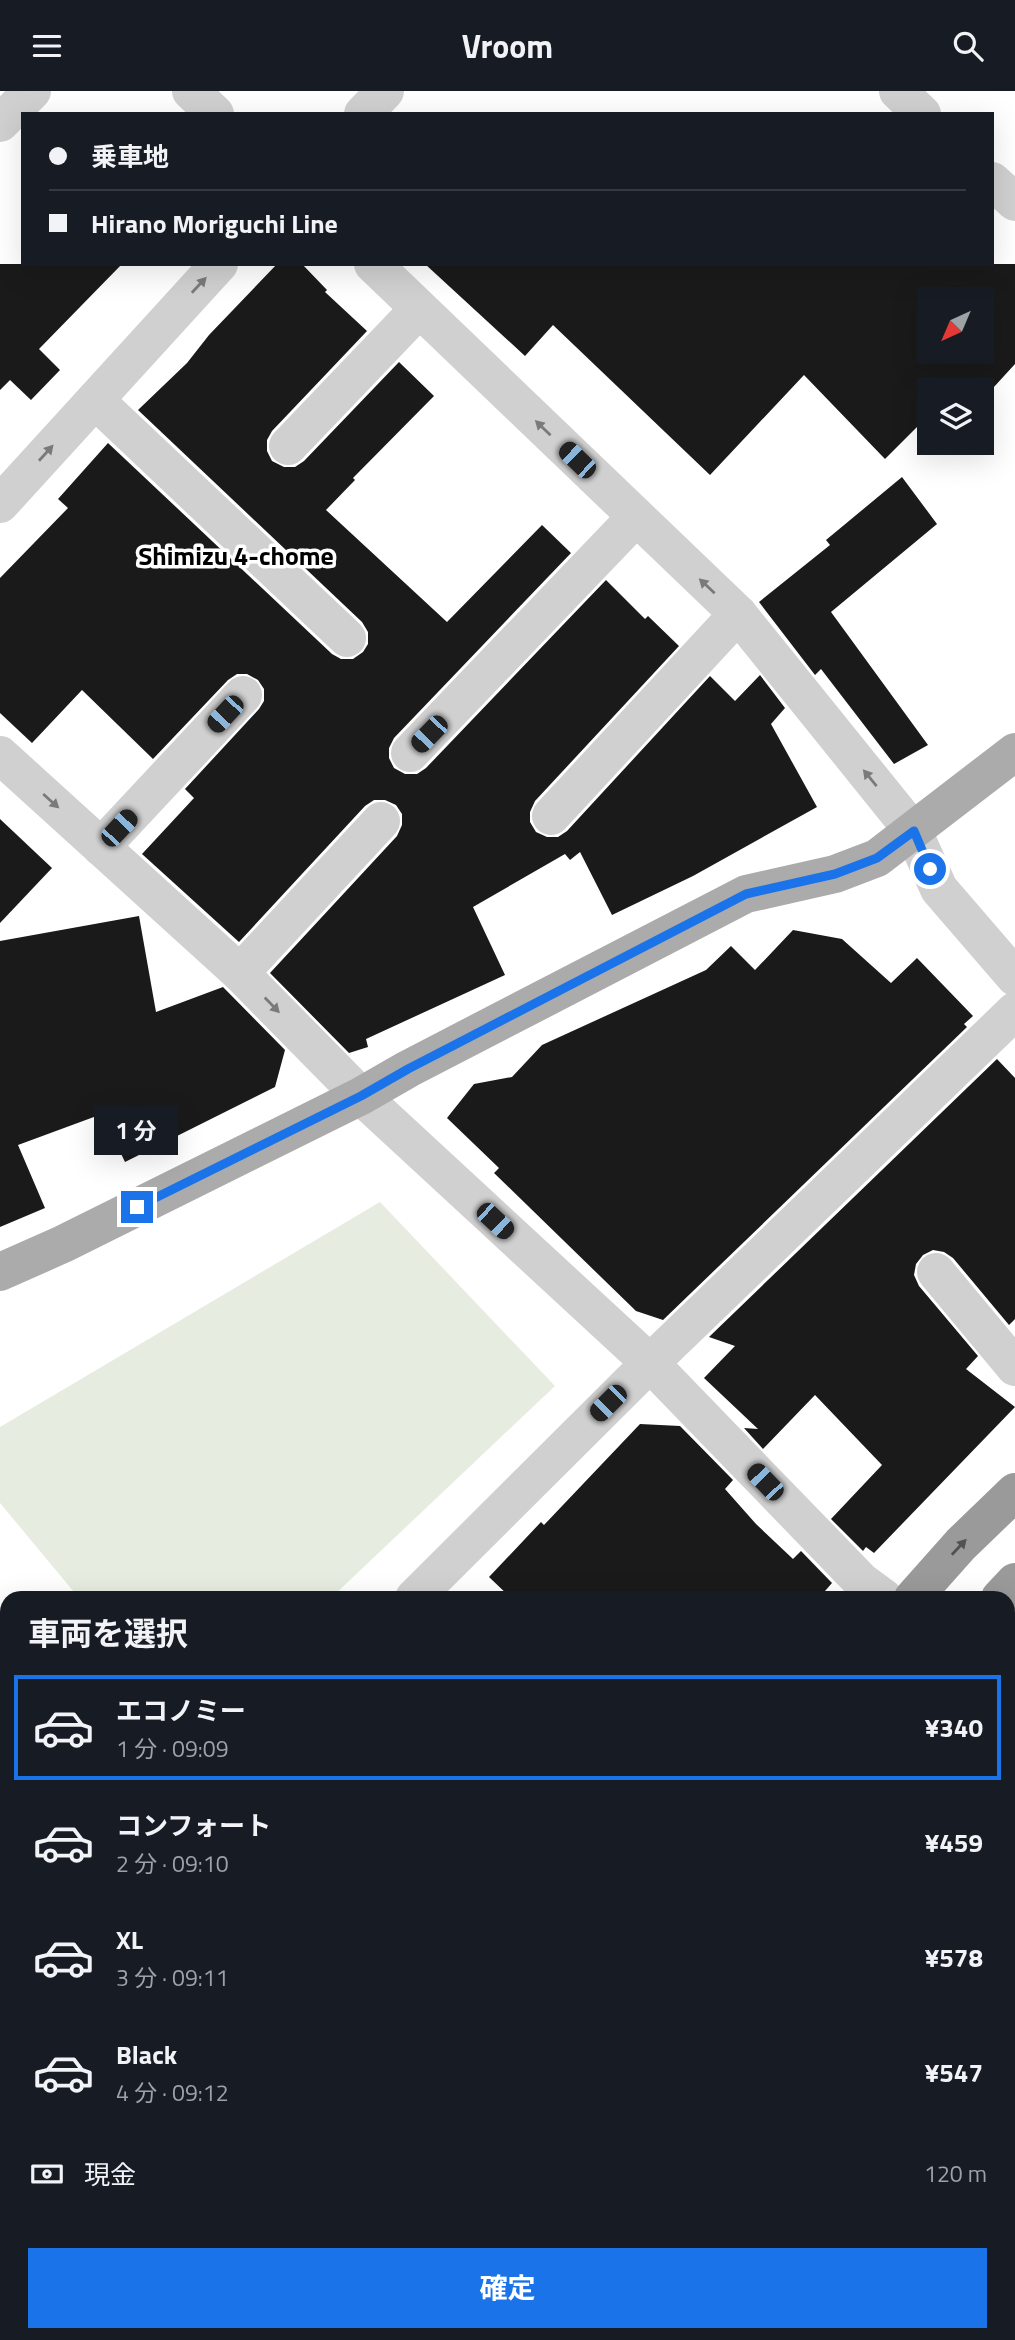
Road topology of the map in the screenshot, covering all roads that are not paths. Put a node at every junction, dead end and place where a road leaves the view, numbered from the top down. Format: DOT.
graph roads {
  1 [pos="32,91"];
  2 [pos="191,91"];
  3 [pos="385,91"];
  4 [pos="898,91"];
  5 [pos="213,112"];
  6 [pos="365,112"];
  7 [pos="920,112"];
  8 [pos="0,123"];
  9 [pos="994,183"];
  10 [pos="1015,202"];
  11 [pos="217,266"];
  12 [pos="375,266"];
  13 [pos="419,309"];
  14 [pos="95,400"];
  15 [pos="288,446"];
  16 [pos="0,504"];
  17 [pos="636,517"];
  18 [pos="738,614"];
  19 [pos="347,638"];
  20 [pos="243,695"];
  21 [pos="1015,752"];
  22 [pos="410,753"];
  23 [pos="0,755"];
  24 [pos="551,816"];
  25 [pos="381,821"];
  26 [pos="914,831"];
  27 [pos="101,847"];
  28 [pos="240,973"];
  29 [pos="1015,977"];
  30 [pos="1015,1011"];
  31 [pos="361,1096"];
  32 [pos="0,1272"];
  33 [pos="936,1272"];
  34 [pos="650,1363"];
  35 [pos="1015,1367"];
  36 [pos="1015,1492"];
  37 [pos="421,1591"];
  38 [pos="875,1591"];
  39 [pos="919,1591"];
  1 -- 8 [label="street"];
  2 -- 5 [label="street"];
  3 -- 6 [label="street"];
  4 -- 7 [label="street"];
  9 -- 10 [label="street"];
  14 -- 11 [label="street, one-way"];
  12 -- 13 [label="street"];
  13 -- 15 [label="street"];
  17 -- 13 [label="street, one-way"];
  16 -- 14 [label="street, one-way"];
  14 -- 19 [label="street"];
  18 -- 17 [label="street, one-way"];
  17 -- 22 [label="street"];
  18 -- 24 [label="street"];
  26 -- 18 [label="street, one-way"];
  20 -- 27 [label="street"];
  21 -- 26 [label="main road"];
  23 -- 27 [label="street, one-way"];
  25 -- 28 [label="street"];
  26 -- 29 [label="street"];
  26 -- 31 [label="main road"];
  27 -- 28 [label="street"];
  28 -- 31 [label="street, one-way"];
  30 -- 34 [label="street"];
  31 -- 32 [label="main road"];
  31 -- 34 [label="street"];
  33 -- 35 [label="street"];
  34 -- 37 [label="street"];
  34 -- 38 [label="street"];
  39 -- 36 [label="highway, one-way"];
}
